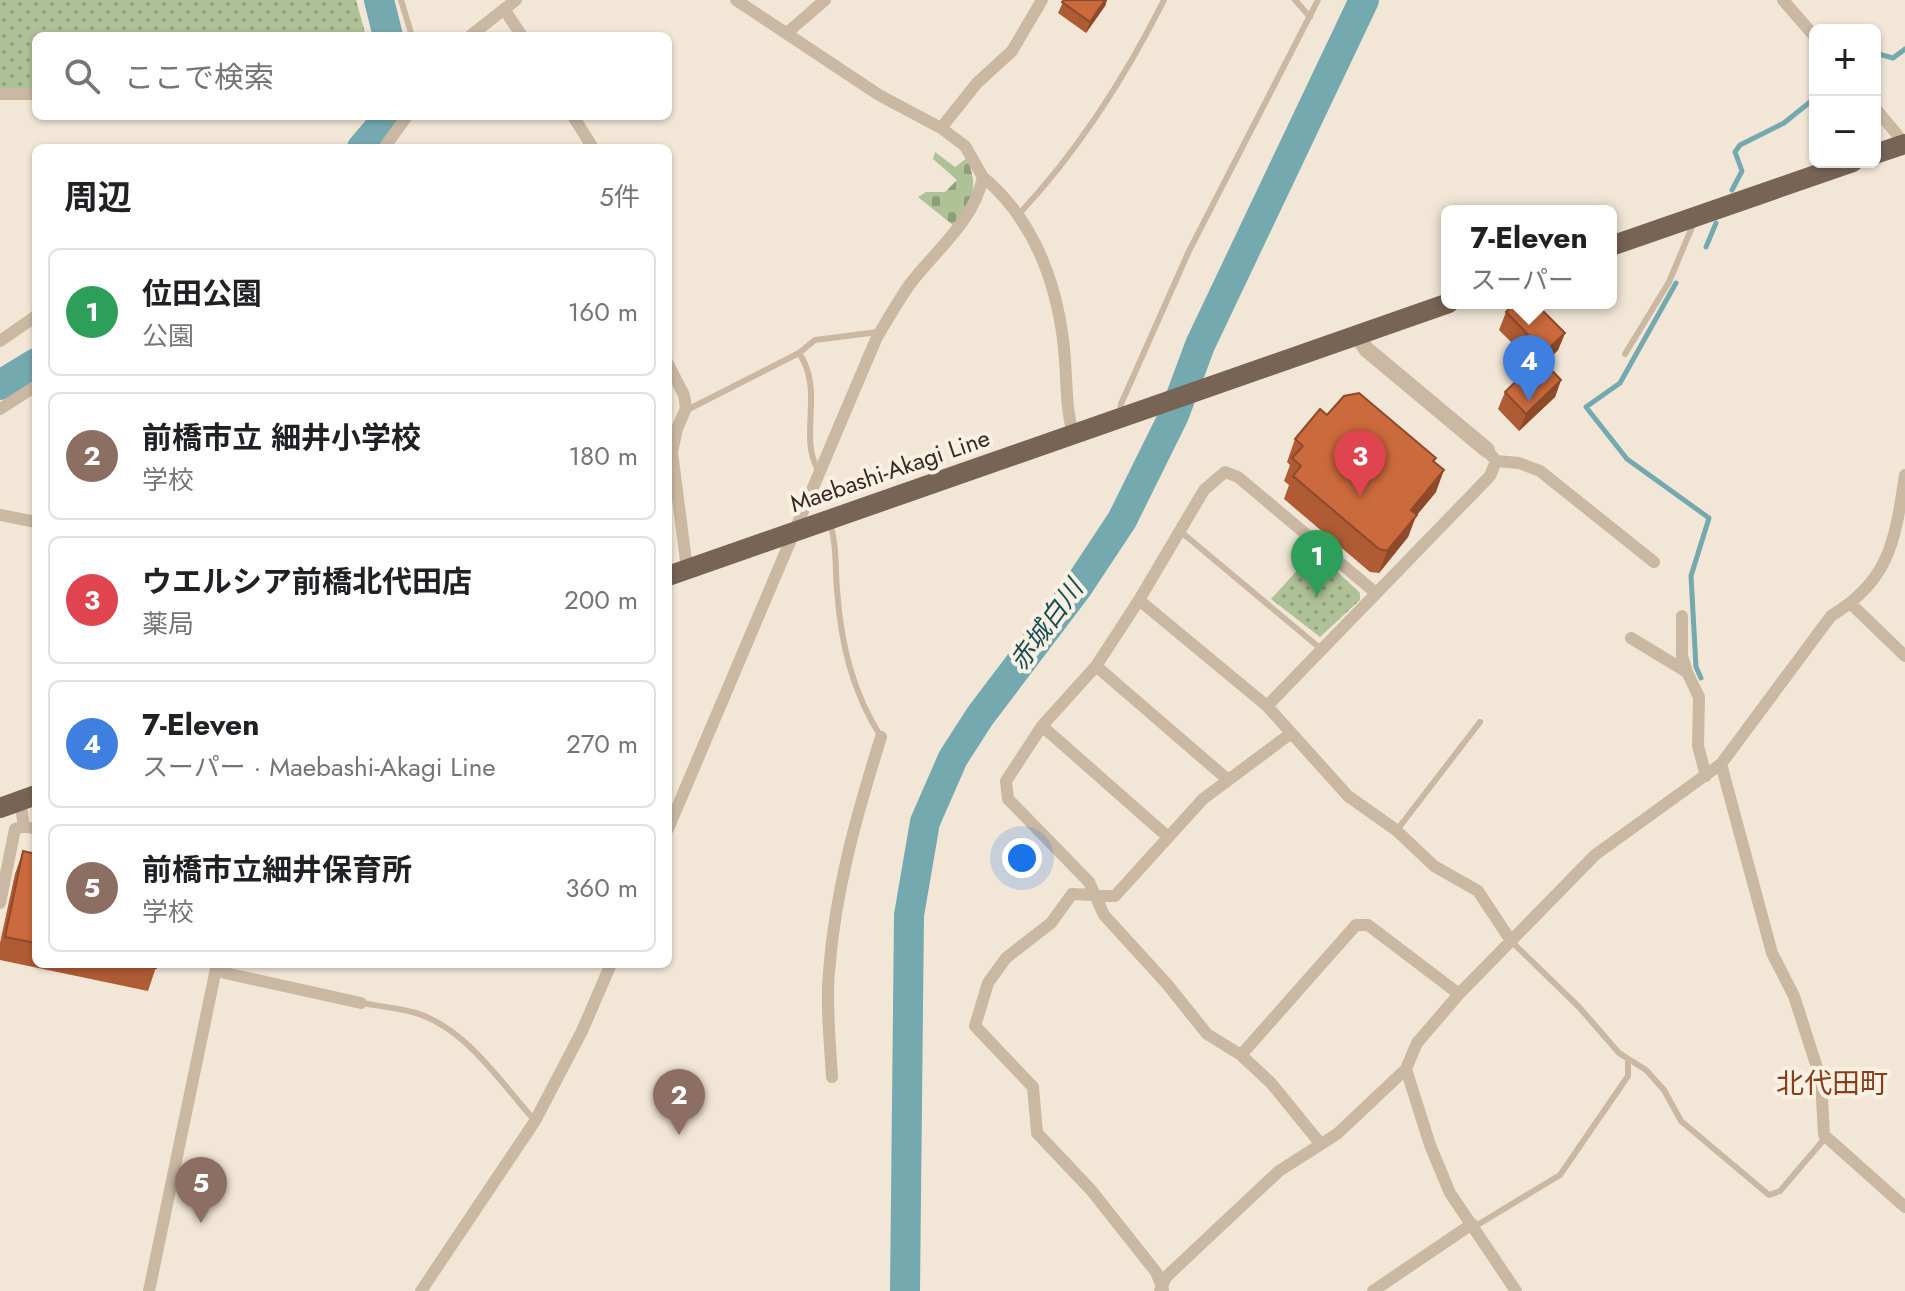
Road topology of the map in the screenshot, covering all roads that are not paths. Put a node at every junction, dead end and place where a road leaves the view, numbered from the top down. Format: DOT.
graph roads {
  1 [pos="401,0"];
  2 [pos="516,0"];
  3 [pos="736,0"];
  4 [pos="825,0"];
  5 [pos="1042,0"];
  6 [pos="1164,0"];
  7 [pos="1295,0"];
  8 [pos="1318,0"];
  9 [pos="1783,0"];
  10 [pos="504,9"];
  11 [pos="1310,17"];
  12 [pos="1809,30"];
  13 [pos="411,32"];
  14 [pos="475,32"];
  15 [pos="519,32"];
  16 [pos="788,32"];
  17 [pos="0,94"];
  18 [pos="32,94"];
  19 [pos="1881,115"];
  20 [pos="404,120"];
  21 [pos="576,120"];
  22 [pos="941,128"];
  23 [pos="387,144"];
  24 [pos="590,144"];
  25 [pos="1905,144"];
  26 [pos="1881,152"];
  27 [pos="1836,168"];
  28 [pos="983,177"];
  29 [pos="1019,214"];
  30 [pos="1696,217"];
  31 [pos="1617,244"];
  32 [pos="1441,306"];
  33 [pos="32,319"];
  34 [pos="880,332"];
  35 [pos="1357,335"];
  36 [pos="0,341"];
  37 [pos="799,353"];
  38 [pos="1625,354"];
  39 [pos="672,372"];
  40 [pos="32,389"];
  41 [pos="0,409"];
  42 [pos="685,411"];
  43 [pos="1125,416"];
  44 [pos="673,425"];
  45 [pos="1073,434"];
  46 [pos="1491,456"];
  47 [pos="820,473"];
  48 [pos="1905,475"];
  49 [pos="0,515"];
  50 [pos="828,520"];
  51 [pos="32,521"];
  52 [pos="1180,531"];
  53 [pos="795,532"];
  54 [pos="1899,542"];
  55 [pos="1654,562"];
  56 [pos="678,573"];
  57 [pos="1376,593"];
  58 [pos="1139,600"];
  59 [pos="1851,604"];
  60 [pos="1682,616"];
  61 [pos="1631,638"];
  62 [pos="1324,651"];
  63 [pos="1905,656"];
  64 [pos="1096,666"];
  65 [pos="1687,672"];
  66 [pos="1267,706"];
  67 [pos="1480,722"];
  68 [pos="1042,726"];
  69 [pos="1290,734"];
  70 [pos="881,737"];
  71 [pos="1721,764"];
  72 [pos="1706,776"];
  73 [pos="1227,779"];
  74 [pos="28,798"];
  75 [pos="0,808"];
  76 [pos="672,820"];
  77 [pos="30,828"];
  78 [pos="1396,830"];
  79 [pos="1168,837"];
  80 [pos="1095,897"];
  81 [pos="0,903"];
  82 [pos="1511,941"];
  83 [pos="216,968"];
  84 [pos="220,968"];
  85 [pos="609,968"];
  86 [pos="1459,994"];
  87 [pos="361,1003"];
  88 [pos="1241,1055"];
  89 [pos="1628,1061"];
  90 [pos="1406,1069"];
  91 [pos="832,1077"];
  92 [pos="535,1121"];
  93 [pos="1826,1137"];
  94 [pos="1319,1142"];
  95 [pos="1905,1207"];
  96 [pos="1473,1225"];
  97 [pos="1163,1290"];
  98 [pos="149,1291"];
  99 [pos="421,1291"];
  100 [pos="1373,1291"];
  101 [pos="1516,1291"];
  1 -- 13 [label="lane"];
  2 -- 10 [label="street"];
  3 -- 16 [label="street"];
  4 -- 16 [label="street"];
  5 -- 22 [label="street"];
  6 -- 29 [label="lane"];
  7 -- 11 [label="lane"];
  8 -- 11 [label="lane"];
  9 -- 12 [label="street"];
  10 -- 14 [label="street"];
  10 -- 15 [label="street"];
  11 -- 43 [label="lane"];
  16 -- 22 [label="street"];
  17 -- 18 [label="street"];
  19 -- 25 [label="street"];
  20 -- 23 [label="street"];
  21 -- 24 [label="street"];
  22 -- 28 [label="street"];
  25 -- 26 [label="main road"];
  27 -- 30 [label="main road"];
  28 -- 29 [label="street"];
  28 -- 34 [label="street"];
  29 -- 45 [label="street"];
  30 -- 31 [label="main road"];
  30 -- 38 [label="lane"];
  32 -- 35 [label="main road"];
  33 -- 36 [label="street"];
  34 -- 37 [label="lane"];
  34 -- 47 [label="street"];
  35 -- 43 [label="main road, Maebashi-Akagi Line"];
  35 -- 46 [label="street"];
  37 -- 42 [label="lane"];
  37 -- 47 [label="lane"];
  39 -- 42 [label="street"];
  40 -- 41 [label="street"];
  42 -- 44 [label="street"];
  43 -- 45 [label="main road, Maebashi-Akagi Line"];
  44 -- 56 [label="street"];
  45 -- 50 [label="main road, Maebashi-Akagi Line"];
  46 -- 55 [label="street"];
  46 -- 57 [label="street"];
  47 -- 53 [label="street"];
  48 -- 54 [label="street"];
  49 -- 51 [label="street"];
  50 -- 53 [label="main road, Maebashi-Akagi Line"];
  50 -- 70 [label="lane"];
  52 -- 57 [label="street"];
  52 -- 58 [label="street"];
  52 -- 62 [label="lane"];
  53 -- 56 [label="main road, Maebashi-Akagi Line"];
  53 -- 76 [label="street"];
  54 -- 59 [label="street"];
  57 -- 62 [label="street"];
  58 -- 64 [label="street"];
  58 -- 66 [label="street"];
  59 -- 63 [label="street"];
  59 -- 71 [label="street"];
  60 -- 65 [label="street"];
  61 -- 65 [label="street"];
  62 -- 66 [label="street"];
  64 -- 68 [label="street"];
  64 -- 73 [label="street"];
  65 -- 72 [label="street"];
  66 -- 69 [label="street"];
  67 -- 78 [label="lane"];
  68 -- 79 [label="street"];
  68 -- 80 [label="street"];
  69 -- 73 [label="street"];
  69 -- 78 [label="street"];
  70 -- 91 [label="street"];
  71 -- 72 [label="street"];
  71 -- 93 [label="street"];
  72 -- 82 [label="street"];
  73 -- 79 [label="street"];
  74 -- 75 [label="main road"];
  74 -- 77 [label="street"];
  77 -- 81 [label="street"];
  78 -- 82 [label="street"];
  79 -- 80 [label="street"];
  80 -- 88 [label="street"];
  80 -- 97 [label="street"];
  82 -- 86 [label="street"];
  82 -- 89 [label="lane"];
  83 -- 98 [label="street"];
  84 -- 87 [label="street"];
  85 -- 92 [label="street"];
  86 -- 88 [label="street"];
  86 -- 90 [label="street"];
  87 -- 92 [label="lane"];
  88 -- 94 [label="street"];
  89 -- 93 [label="lane"];
  89 -- 96 [label="lane"];
  90 -- 94 [label="street"];
  90 -- 96 [label="street"];
  92 -- 99 [label="street"];
  93 -- 95 [label="street"];
  94 -- 97 [label="street"];
  96 -- 100 [label="street"];
  96 -- 101 [label="street"];
}
